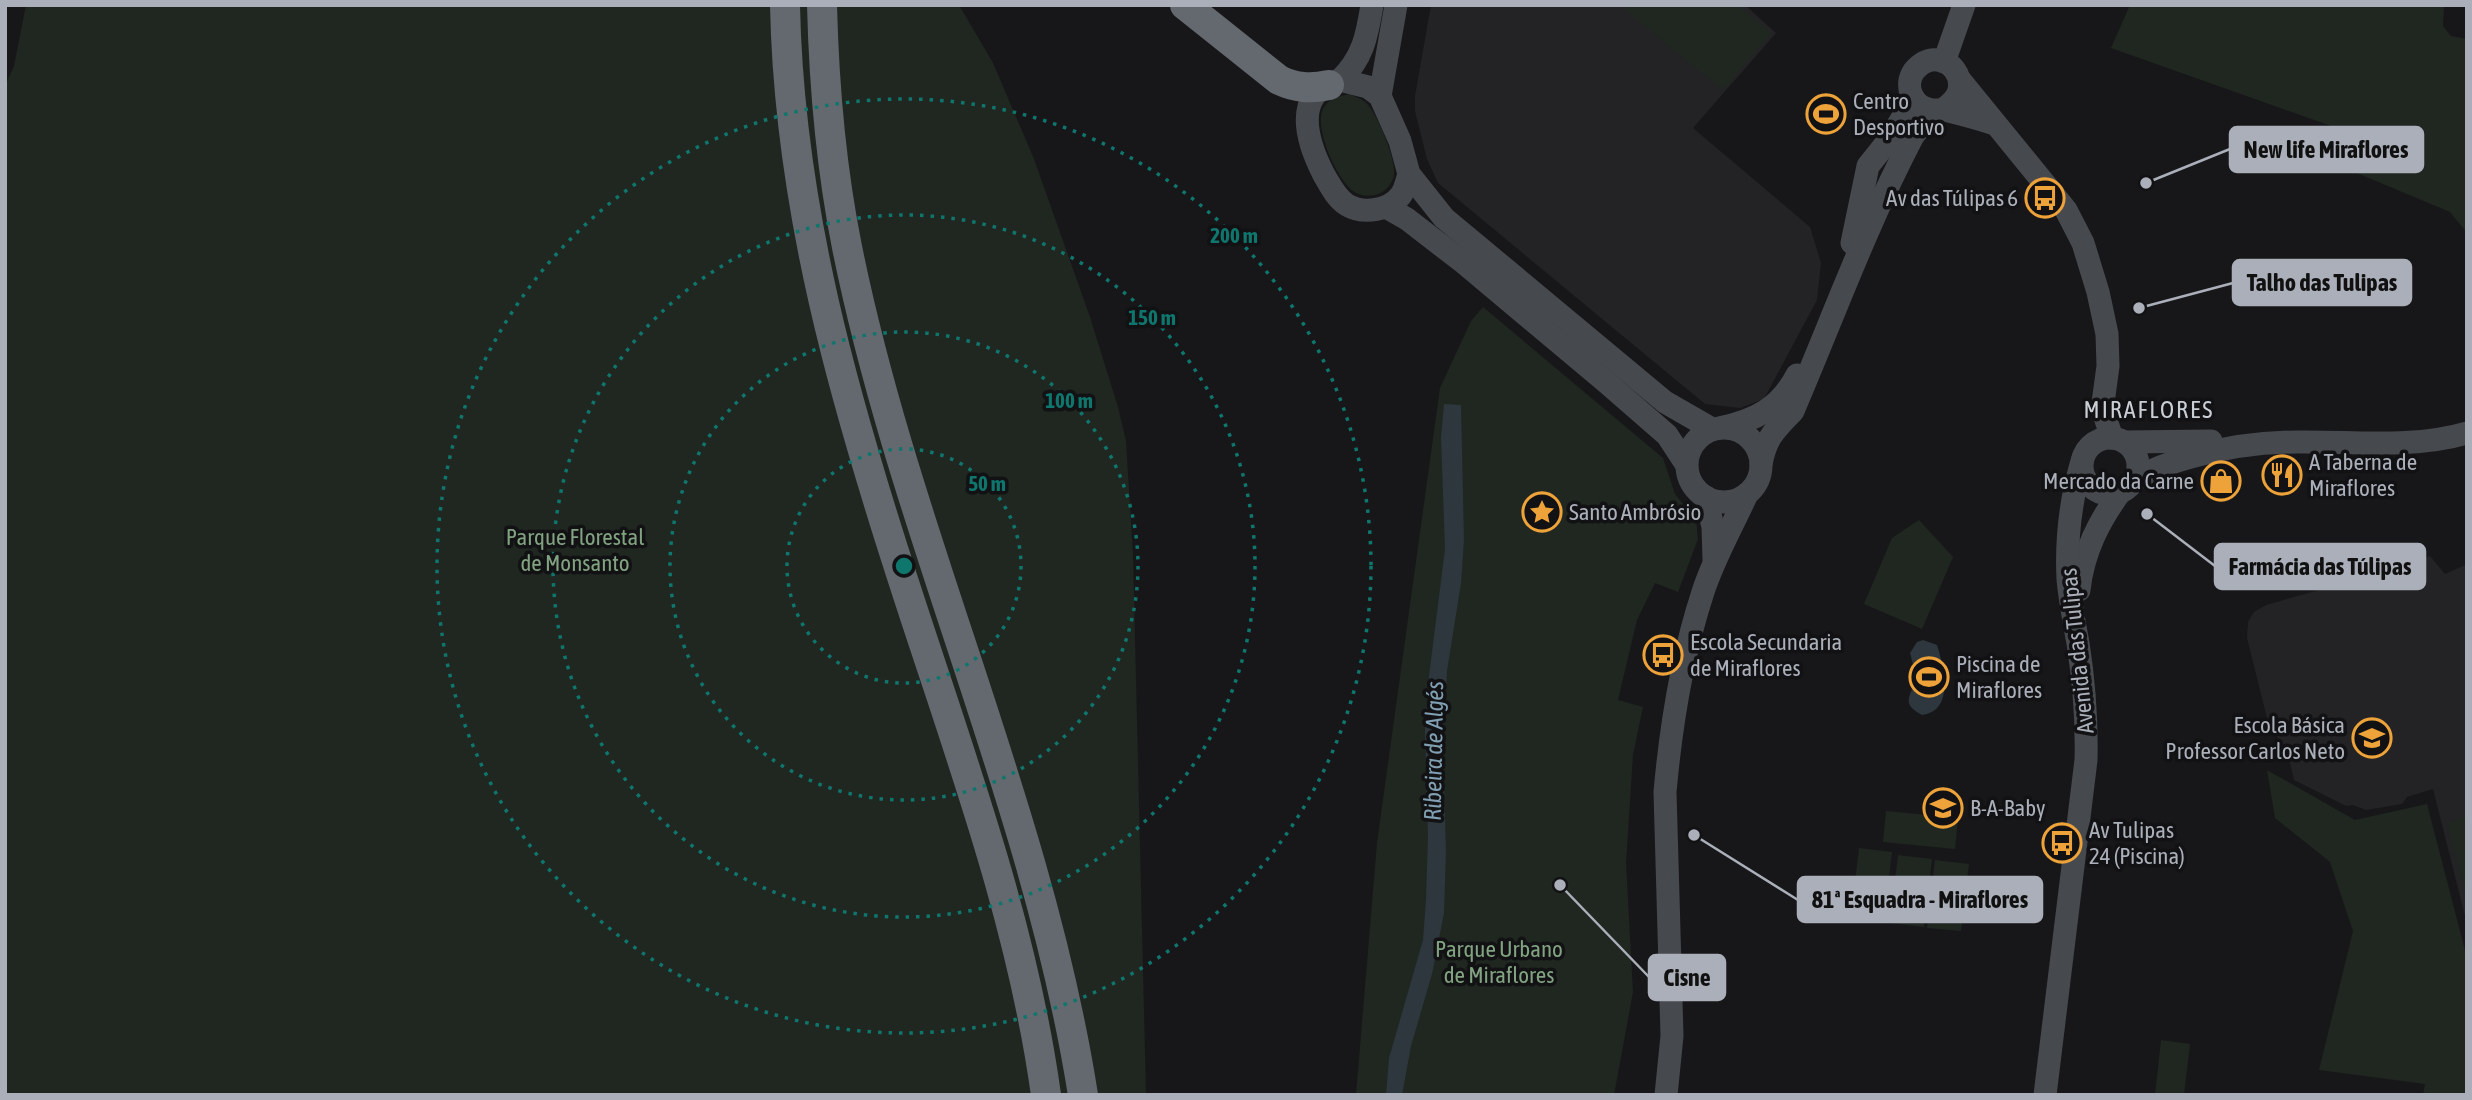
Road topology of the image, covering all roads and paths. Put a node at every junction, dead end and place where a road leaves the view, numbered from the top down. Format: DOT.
graph roads {
  1 [pos="785,5"];
  2 [pos="822,5"];
  3 [pos="1185,5"];
  4 [pos="1372,5"];
  5 [pos="1396,5"];
  6 [pos="1951,5"];
  7 [pos="1964,5"];
  8 [pos="1937,61"];
  9 [pos="1959,80"];
  10 [pos="1334,82"];
  11 [pos="1380,96"];
  12 [pos="1914,99"];
  13 [pos="1942,109"];
  14 [pos="1995,124"];
  15 [pos="1409,174"];
  16 [pos="1386,207"];
  17 [pos="2106,382"];
  18 [pos="1716,429"];
  19 [pos="2467,433"];
  20 [pos="2118,440"];
  21 [pos="2260,443"];
  22 [pos="2084,455"];
  23 [pos="1686,464"];
  24 [pos="1761,464"];
  25 [pos="2127,486"];
  26 [pos="1747,494"];
  27 [pos="1706,497"];
  28 [pos="1713,566"];
  29 [pos="2078,645"];
  30 [pos="1046,1095"];
  31 [pos="1084,1095"];
  32 [pos="1667,1095"];
  33 [pos="2045,1095"];
  1 -- 30 [label="highway"];
  2 -- 31 [label="highway"];
  3 -- 10 [label="highway"];
  4 -- 10 [label="street"];
  5 -- 11 [label="street"];
  6 -- 8 [label="street"];
  7 -- 8 [label="street"];
  8 -- 9 [label="street"];
  8 -- 12 [label="street"];
  9 -- 13 [label="street"];
  9 -- 14 [label="street, Avenida das Tulipas"];
  10 -- 11 [label="street"];
  10 -- 16 [label="street"];
  11 -- 15 [label="street"];
  12 -- 13 [label="street"];
  12 -- 18 [label="street"];
  13 -- 14 [label="street"];
  13 -- 24 [label="street"];
  14 -- 17 [label="street, Avenida das Tulipas"];
  15 -- 16 [label="street"];
  15 -- 18 [label="street"];
  16 -- 23 [label="street"];
  17 -- 20 [label="street, Avenida das Tulipas"];
  17 -- 22 [label="street, Avenida das Tulipas"];
  18 -- 23 [label="street"];
  18 -- 24 [label="street"];
  19 -- 21 [label="street"];
  20 -- 21 [label="street"];
  20 -- 22 [label="street"];
  20 -- 25 [label="street"];
  21 -- 25 [label="street"];
  22 -- 25 [label="street"];
  22 -- 29 [label="street, Avenida das Tulipas"];
  23 -- 27 [label="street"];
  24 -- 26 [label="street"];
  25 -- 29 [label="street"];
  26 -- 27 [label="street"];
  26 -- 28 [label="street"];
  27 -- 28 [label="street"];
  28 -- 32 [label="street"];
  29 -- 33 [label="street, Avenida das Tulipas"];
}
